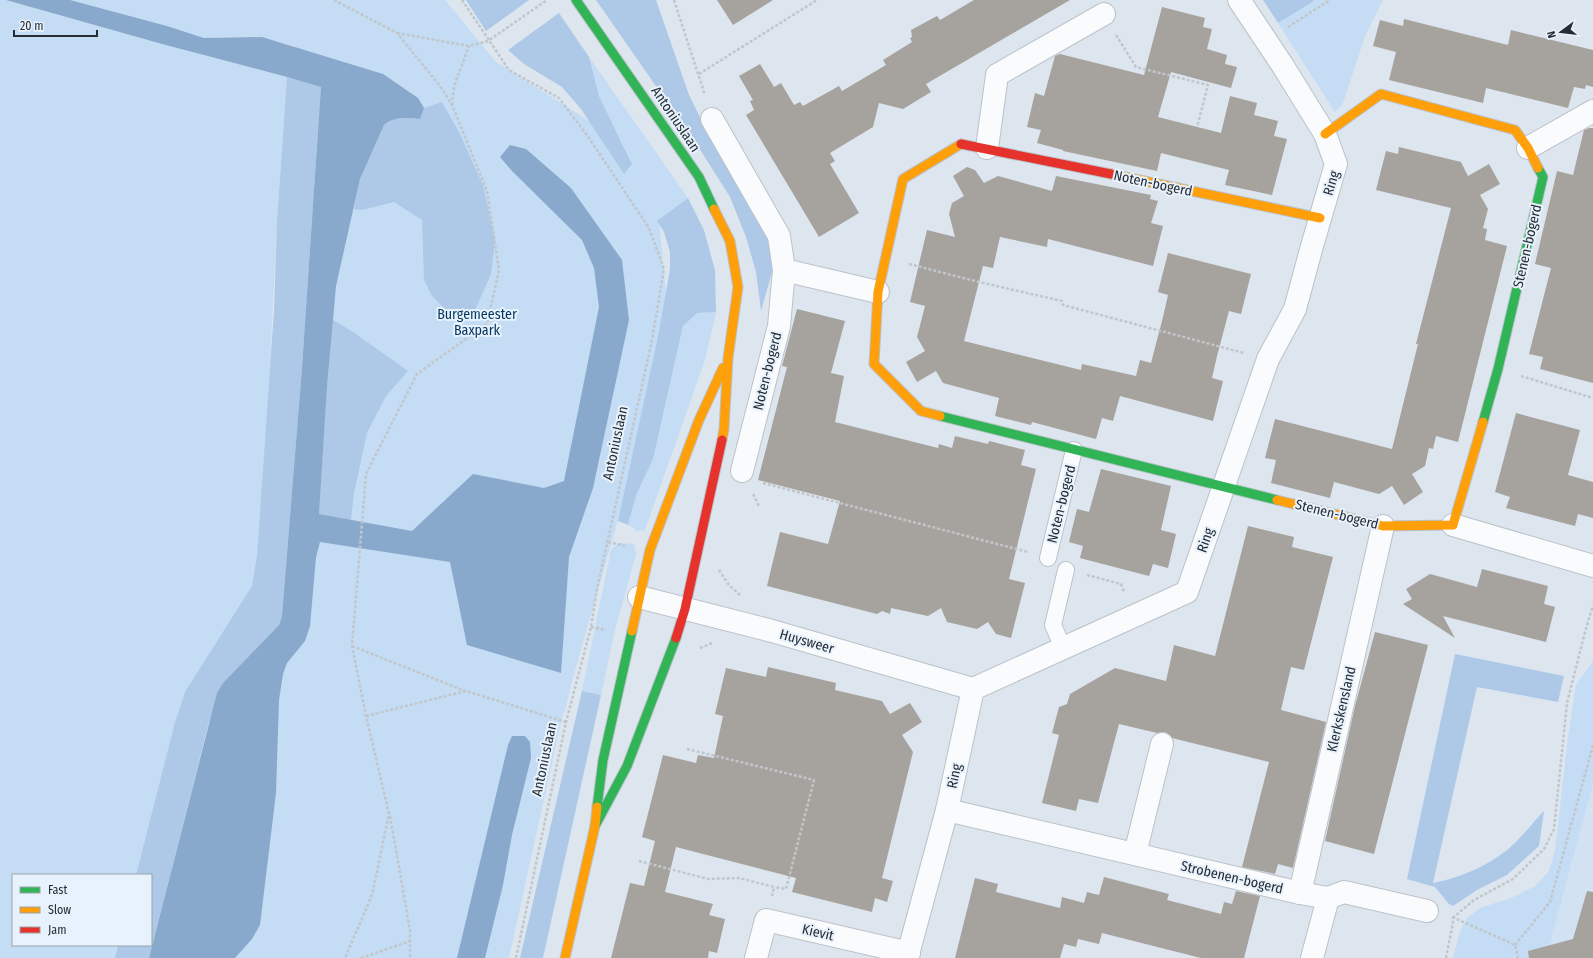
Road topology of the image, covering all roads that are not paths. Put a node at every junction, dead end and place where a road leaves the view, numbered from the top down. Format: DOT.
graph roads {
  1 [pos="576,0"];
  2 [pos="1239,0"];
  3 [pos="1104,14"];
  4 [pos="1593,110"];
  5 [pos="712,119"];
  6 [pos="1324,134"];
  7 [pos="987,148"];
  8 [pos="1528,148"];
  9 [pos="1320,218"];
  10 [pos="784,270"];
  11 [pos="878,292"];
  12 [pos="728,358"];
  13 [pos="1074,450"];
  14 [pos="742,471"];
  15 [pos="1223,486"];
  16 [pos="1453,525"];
  17 [pos="1383,526"];
  18 [pos="1048,558"];
  19 [pos="1593,566"];
  20 [pos="1066,570"];
  21 [pos="639,597"];
  22 [pos="684,609"];
  23 [pos="1063,648"];
  24 [pos="973,690"];
  25 [pos="1162,744"];
  26 [pos="947,810"];
  27 [pos="595,826"];
  28 [pos="1135,854"];
  29 [pos="1300,893"];
  30 [pos="1328,898"];
  31 [pos="1427,911"];
  32 [pos="908,955"];
  33 [pos="565,958"];
  34 [pos="756,958"];
  35 [pos="1312,958"];
  1 -- 12 [label="street, Antoniuslaan"];
  2 -- 6 [label="street, Ring"];
  3 -- 7 [label="street"];
  4 -- 8 [label="street"];
  5 -- 10 [label="street, Noten-bogerd"];
  6 -- 8 [label="street, Stenen-bogerd"];
  6 -- 9 [label="street, Ring"];
  7 -- 9 [label="street, Noten-bogerd"];
  7 -- 11 [label="street, Noten-bogerd"];
  8 -- 16 [label="street, Stenen-bogerd"];
  9 -- 15 [label="street, Ring"];
  10 -- 11 [label="street"];
  10 -- 14 [label="street, Noten-bogerd"];
  11 -- 13 [label="street, Noten-bogerd"];
  12 -- 21 [label="street, Antoniuslaan"];
  12 -- 22 [label="street, Antoniuslaan"];
  13 -- 15 [label="street, Noten-bogerd"];
  13 -- 18 [label="lane, Noten-bogerd"];
  15 -- 17 [label="street, Stenen-bogerd"];
  15 -- 23 [label="street, Ring"];
  16 -- 17 [label="street, Stenen-bogerd"];
  16 -- 19 [label="street, Stenen-bogerd"];
  17 -- 29 [label="street, Klerkskensland"];
  20 -- 23 [label="lane"];
  21 -- 22 [label="street, Huysweer"];
  21 -- 27 [label="street, Antoniuslaan"];
  22 -- 24 [label="street, Huysweer"];
  22 -- 27 [label="street, Antoniuslaan"];
  23 -- 24 [label="street, Ring"];
  24 -- 26 [label="street, Ring"];
  25 -- 28 [label="street"];
  26 -- 28 [label="street, Strobenen-bogerd"];
  26 -- 32 [label="street, Ring"];
  27 -- 33 [label="street, Antoniuslaan"];
  28 -- 29 [label="street, Strobenen-bogerd"];
  29 -- 30 [label="street, Strobenen-bogerd"];
  30 -- 31 [label="street, Strobenen-bogerd"];
  30 -- 35 [label="street"];
  32 -- 34 [label="street, Kievit"];
}
